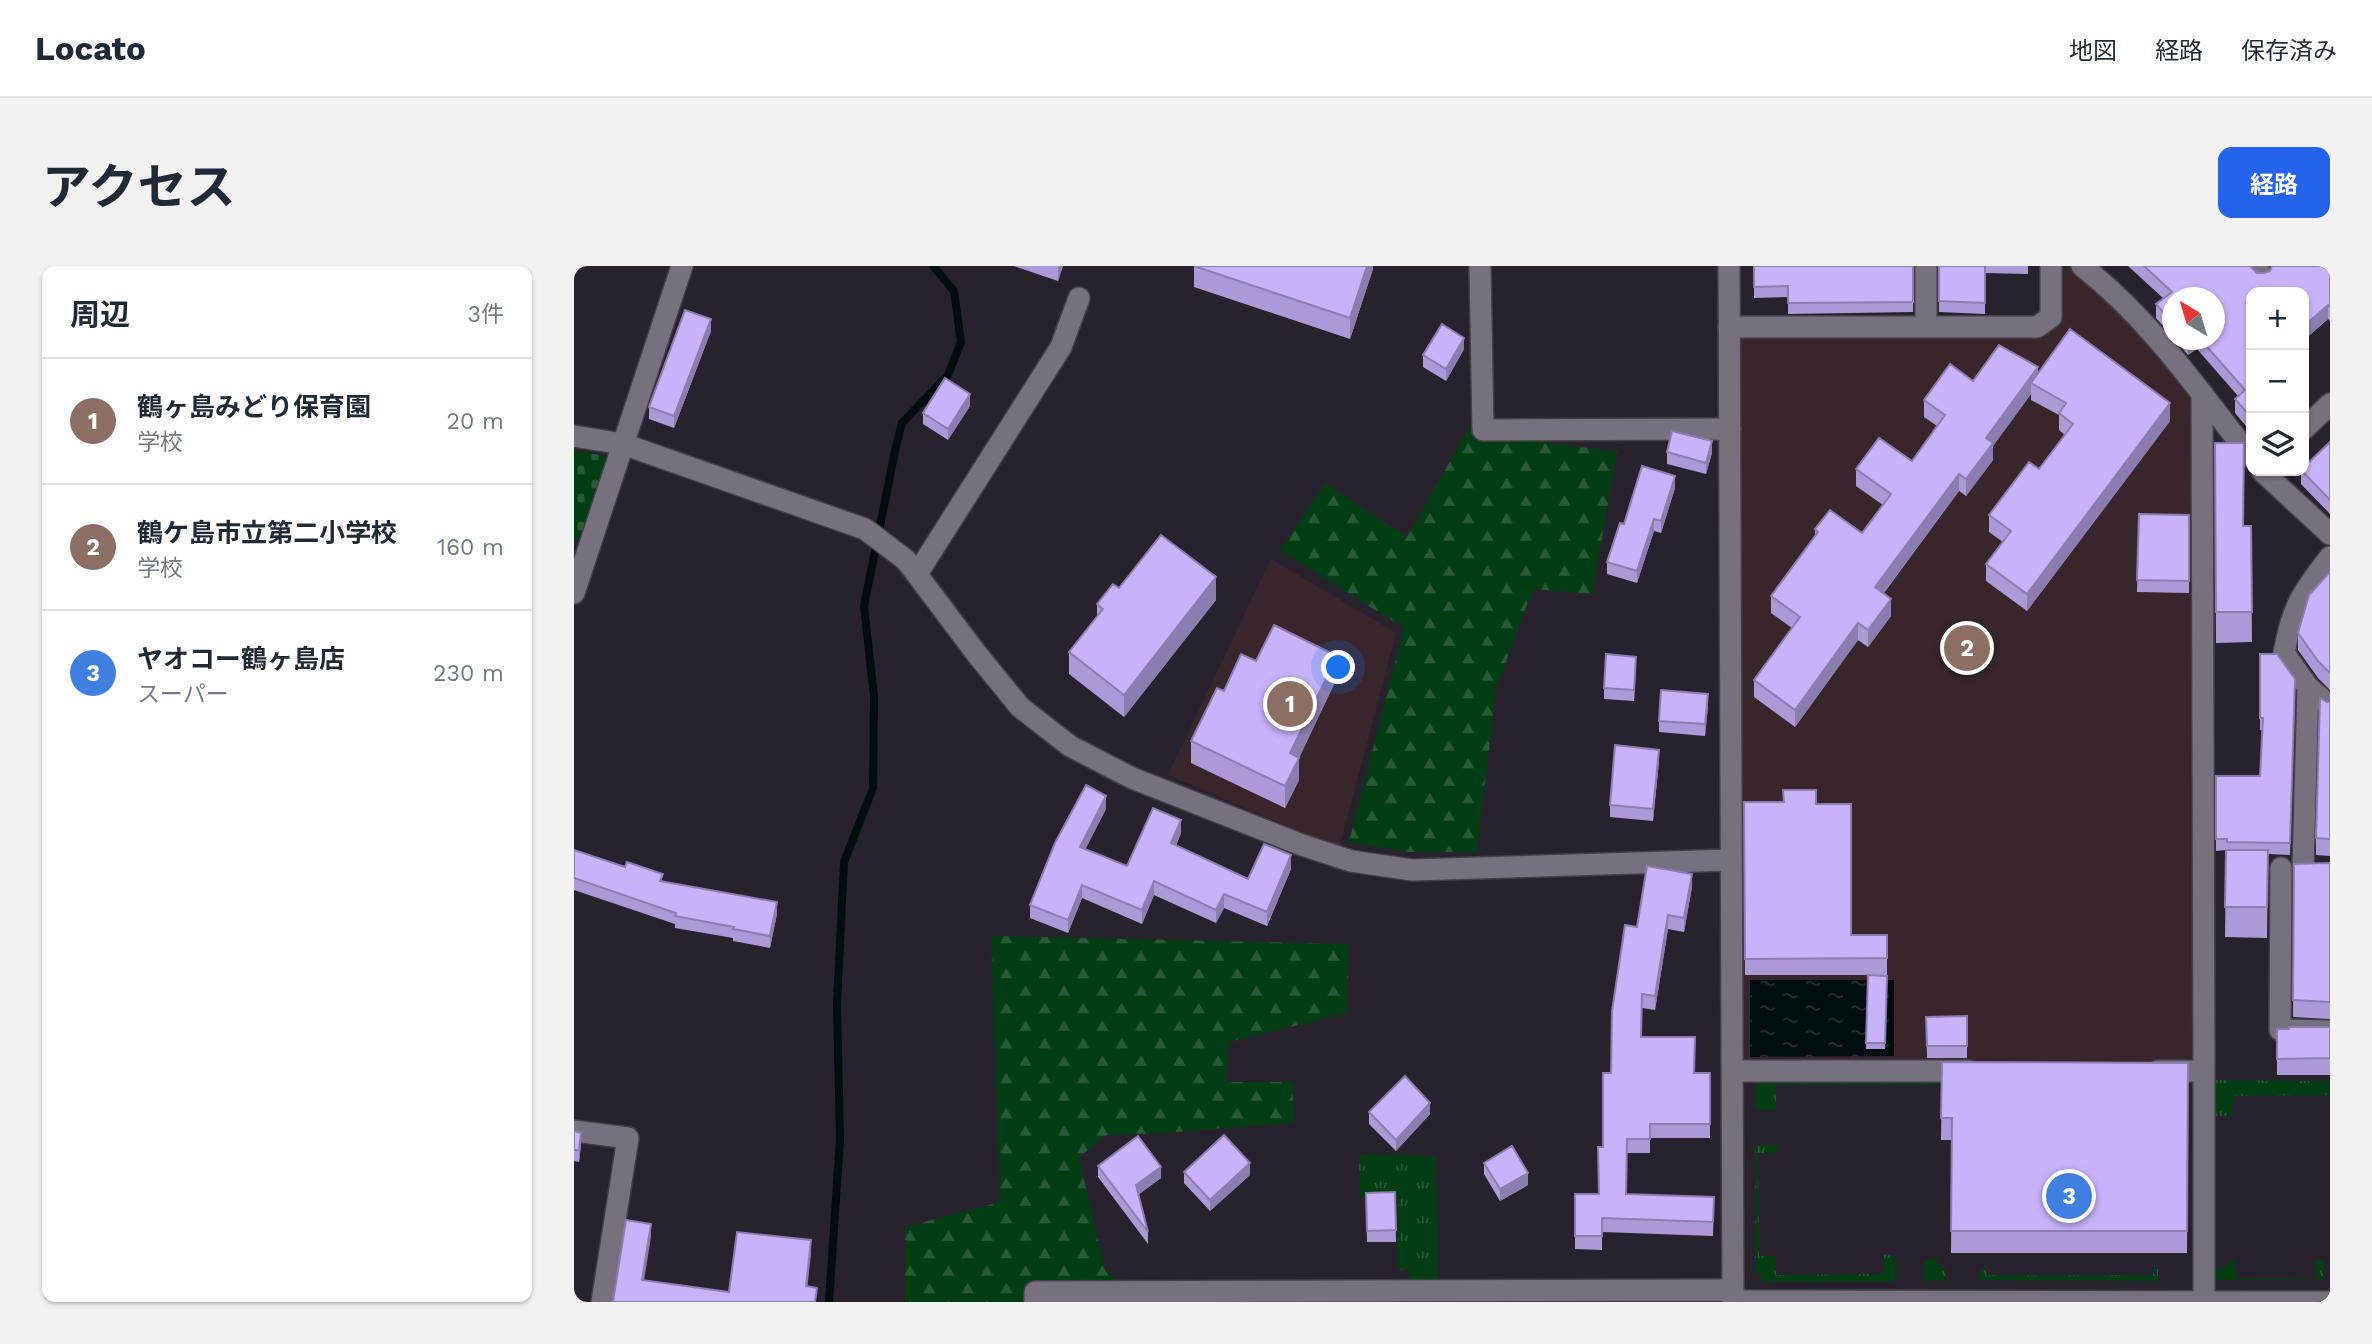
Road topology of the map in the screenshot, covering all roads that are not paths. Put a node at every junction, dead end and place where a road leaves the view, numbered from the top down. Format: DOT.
graph roads {
  1 [pos="682,266"];
  2 [pos="1480,266"];
  3 [pos="1729,266"];
  4 [pos="1926,266"];
  5 [pos="2051,266"];
  6 [pos="2082,266"];
  7 [pos="1079,298"];
  8 [pos="1926,326"];
  9 [pos="1729,327"];
  10 [pos="2202,393"];
  11 [pos="2330,404"];
  12 [pos="2309,424"];
  13 [pos="1730,429"];
  14 [pos="574,436"];
  15 [pos="623,444"];
  16 [pos="2246,450"];
  17 [pos="2267,476"];
  18 [pos="2330,534"];
  19 [pos="2330,557"];
  20 [pos="917,574"];
  21 [pos="574,593"];
  22 [pos="2308,687"];
  23 [pos="2330,706"];
  24 [pos="1730,860"];
  25 [pos="2256,867"];
  26 [pos="2281,868"];
  27 [pos="2303,868"];
  28 [pos="2330,868"];
  29 [pos="2330,1031"];
  30 [pos="1982,1071"];
  31 [pos="2135,1071"];
  32 [pos="2204,1071"];
  33 [pos="1733,1072"];
  34 [pos="574,1131"];
  35 [pos="1733,1298"];
  36 [pos="2204,1301"];
  37 [pos="602,1302"];
  38 [pos="1035,1302"];
  39 [pos="2330,1302"];
  1 -- 15 [label="street"];
  2 -- 13 [label="street"];
  3 -- 9 [label="street"];
  4 -- 8 [label="street"];
  5 -- 8 [label="street"];
  6 -- 10 [label="street"];
  7 -- 20 [label="street"];
  8 -- 9 [label="street"];
  9 -- 13 [label="street"];
  10 -- 16 [label="street"];
  10 -- 32 [label="street"];
  11 -- 12 [label="street"];
  13 -- 24 [label="street"];
  14 -- 15 [label="street"];
  15 -- 20 [label="street"];
  15 -- 21 [label="street"];
  17 -- 18 [label="street"];
  19 -- 22 [label="street"];
  20 -- 24 [label="street"];
  22 -- 23 [label="street"];
  22 -- 27 [label="street"];
  24 -- 33 [label="street"];
  25 -- 26 [label="street"];
  26 -- 27 [label="street"];
  26 -- 29 [label="street"];
  27 -- 28 [label="street"];
  30 -- 33 [label="street"];
  31 -- 32 [label="street"];
  32 -- 36 [label="street"];
  33 -- 35 [label="street"];
  34 -- 37 [label="street"];
  35 -- 36 [label="street"];
  35 -- 38 [label="street"];
  36 -- 39 [label="street"];
}
